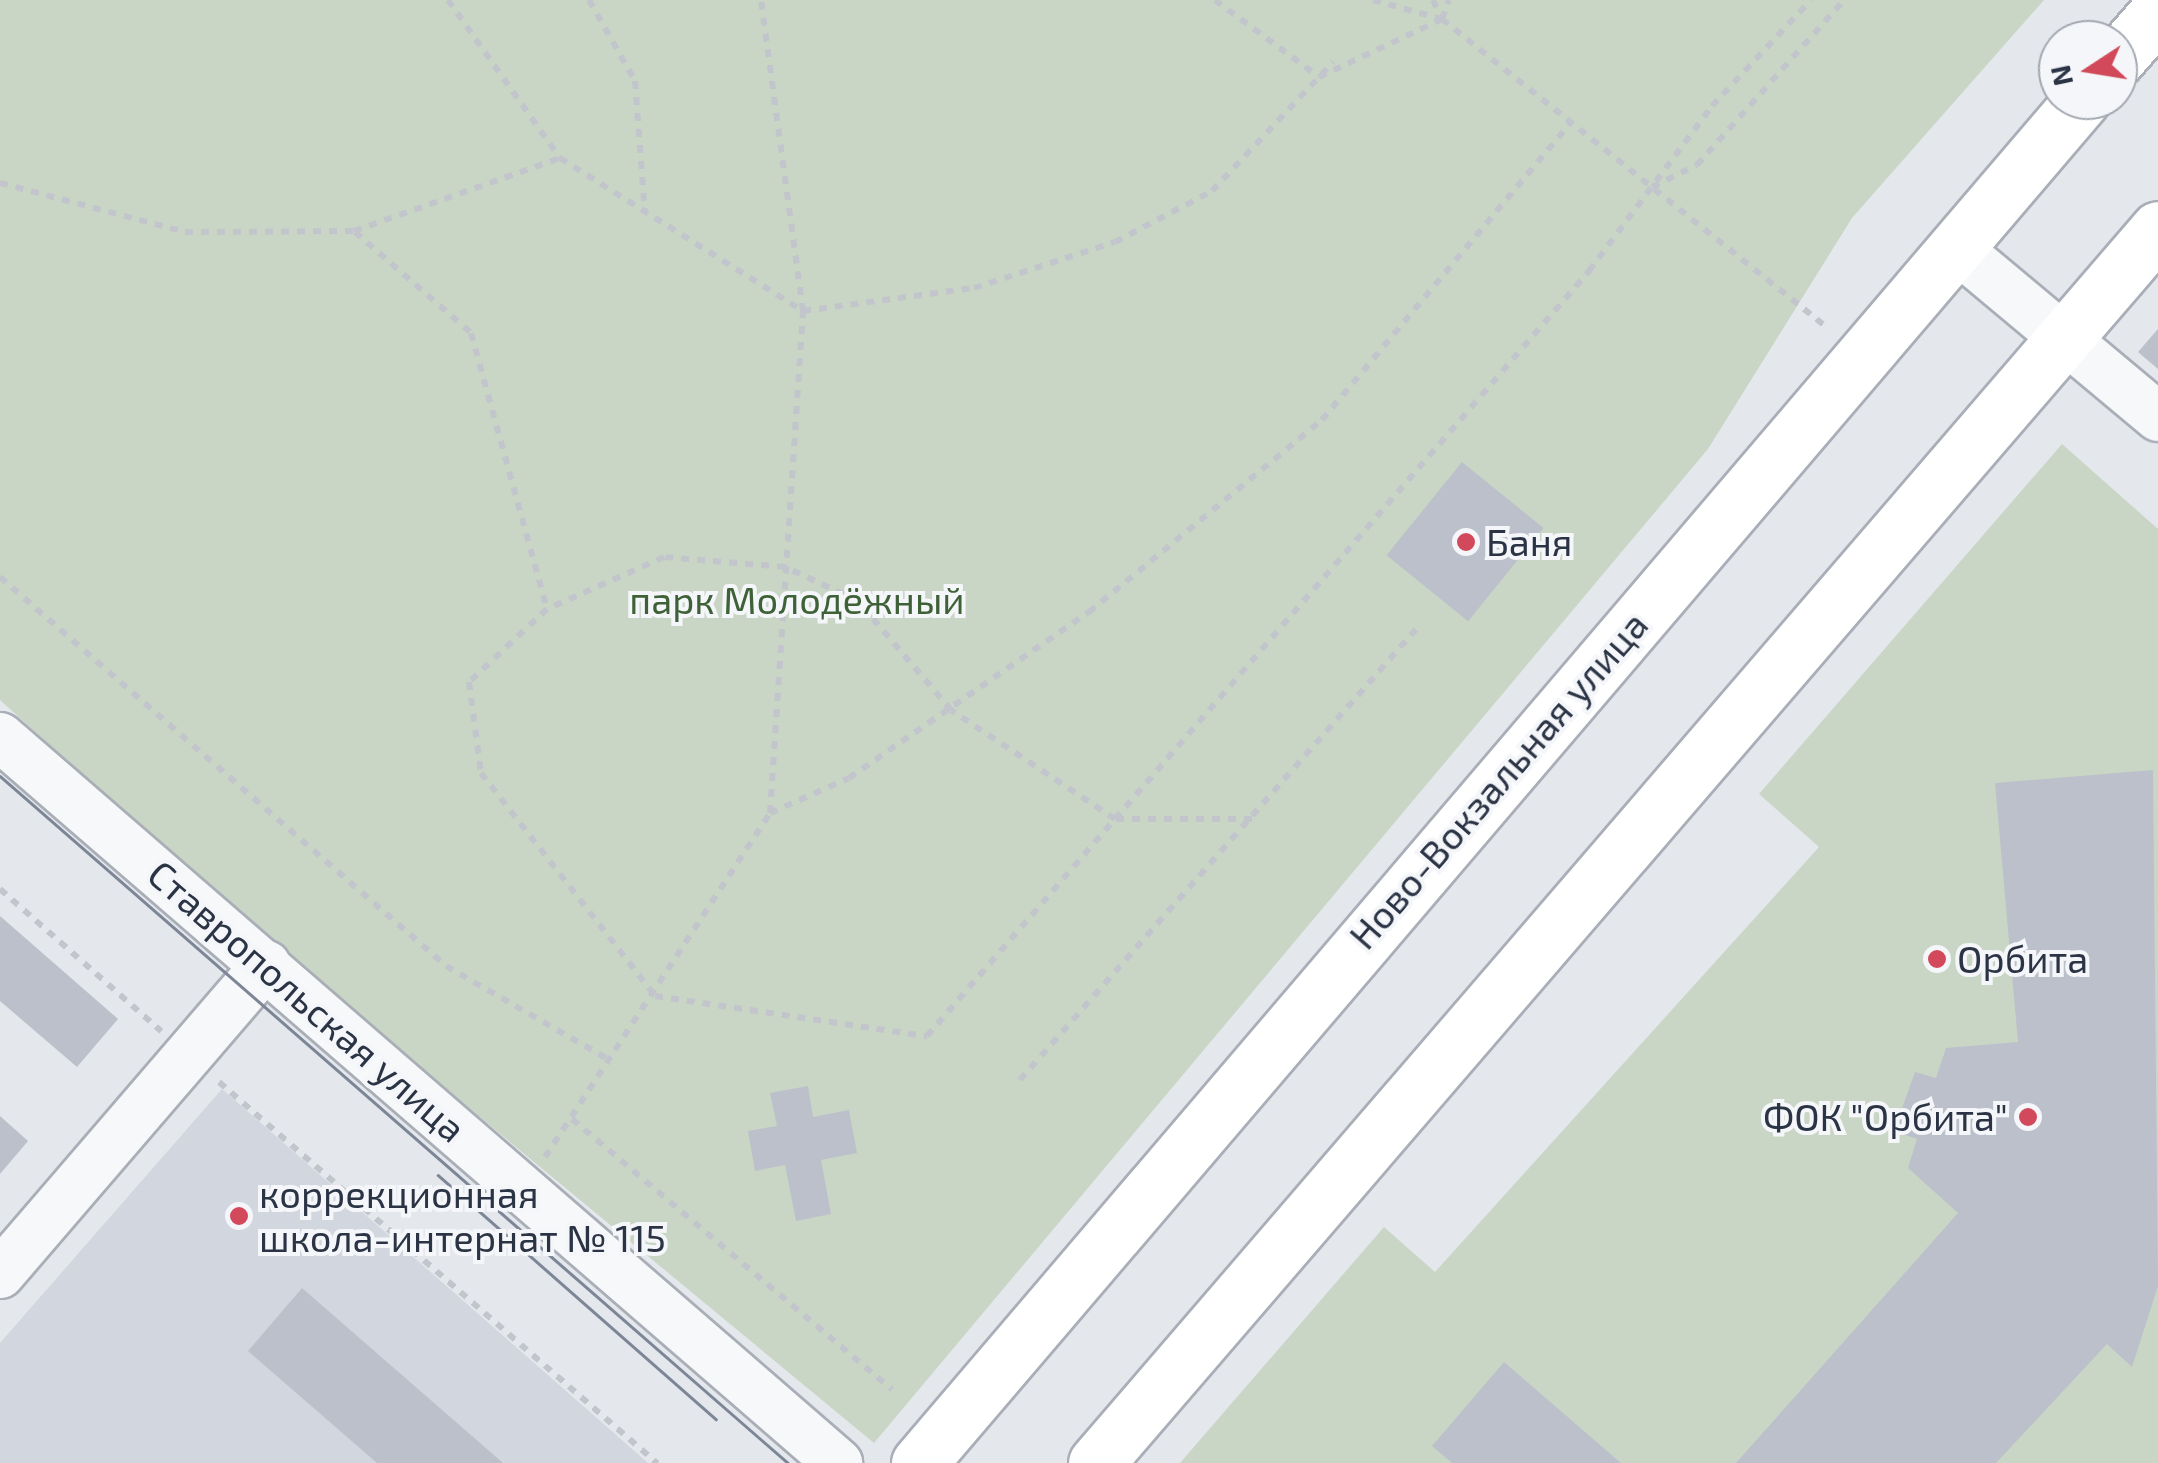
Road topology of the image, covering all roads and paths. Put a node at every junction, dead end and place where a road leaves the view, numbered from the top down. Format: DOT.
graph roads {
  1 [pos="448,0"];
  2 [pos="589,0"];
  3 [pos="761,0"];
  4 [pos="1215,0"];
  5 [pos="1373,0"];
  6 [pos="1433,0"];
  7 [pos="1450,0"];
  8 [pos="1812,0"];
  9 [pos="1844,0"];
  10 [pos="2158,12"];
  11 [pos="1442,19"];
  12 [pos="2138,35"];
  13 [pos="1333,62"];
  14 [pos="1319,77"];
  15 [pos="2065,120"];
  16 [pos="1571,122"];
  17 [pos="560,158"];
  18 [pos="0,183"];
  19 [pos="1651,188"];
  20 [pos="646,214"];
  21 [pos="2158,229"];
  22 [pos="354,231"];
  23 [pos="1955,247"];
  24 [pos="803,311"];
  25 [pos="1826,328"];
  26 [pos="2064,336"];
  27 [pos="2158,417"];
  28 [pos="785,566"];
  29 [pos="0,578"];
  30 [pos="547,609"];
  31 [pos="1418,628"];
  32 [pos="951,710"];
  33 [pos="0,737"];
  34 [pos="770,813"];
  35 [pos="1115,819"];
  36 [pos="1252,819"];
  37 [pos="0,890"];
  38 [pos="266,964"];
  39 [pos="656,996"];
  40 [pos="190,1056"];
  41 [pos="611,1061"];
  42 [pos="1020,1080"];
  43 [pos="571,1119"];
  44 [pos="538,1166"];
  45 [pos="0,1274"];
  46 [pos="892,1388"];
  47 [pos="658,1463"];
  48 [pos="838,1463"];
  49 [pos="919,1463"];
  50 [pos="1096,1463"];
  1 -- 17 [label="path"];
  2 -- 20 [label="path"];
  3 -- 24 [label="path"];
  4 -- 14 [label="path"];
  5 -- 11 [label="path"];
  6 -- 11 [label="path"];
  7 -- 11 [label="path"];
  8 -- 19 [label="path"];
  9 -- 19 [label="path"];
  10 -- 12 [label="main road"];
  11 -- 14 [label="path"];
  11 -- 16 [label="path"];
  13 -- 14 [label="path"];
  14 -- 24 [label="path"];
  15 -- 23 [label="main road, Ново-Вокзальная улица"];
  16 -- 19 [label="path"];
  16 -- 32 [label="path"];
  17 -- 20 [label="path"];
  17 -- 22 [label="path"];
  18 -- 22 [label="path"];
  19 -- 25 [label="path"];
  19 -- 35 [label="path"];
  20 -- 24 [label="path"];
  21 -- 26 [label="main road"];
  22 -- 30 [label="path"];
  23 -- 26 [label="street"];
  23 -- 49 [label="main road, Ново-Вокзальная улица"];
  24 -- 28 [label="path"];
  26 -- 27 [label="street"];
  26 -- 50 [label="main road"];
  28 -- 30 [label="path"];
  28 -- 32 [label="path"];
  28 -- 34 [label="path"];
  29 -- 41 [label="path"];
  30 -- 39 [label="path"];
  31 -- 36 [label="path"];
  32 -- 34 [label="path"];
  32 -- 35 [label="path"];
  33 -- 38 [label="street, Ставропольская улица"];
  34 -- 39 [label="path"];
  35 -- 36 [label="path"];
  35 -- 39 [label="path"];
  36 -- 42 [label="path"];
  37 -- 40 [label="path"];
  38 -- 40 [label="street"];
  38 -- 48 [label="street, Ставропольская улица"];
  39 -- 41 [label="path"];
  40 -- 45 [label="street"];
  40 -- 47 [label="path"];
  41 -- 43 [label="path"];
  43 -- 44 [label="path"];
  43 -- 46 [label="path"];
}
